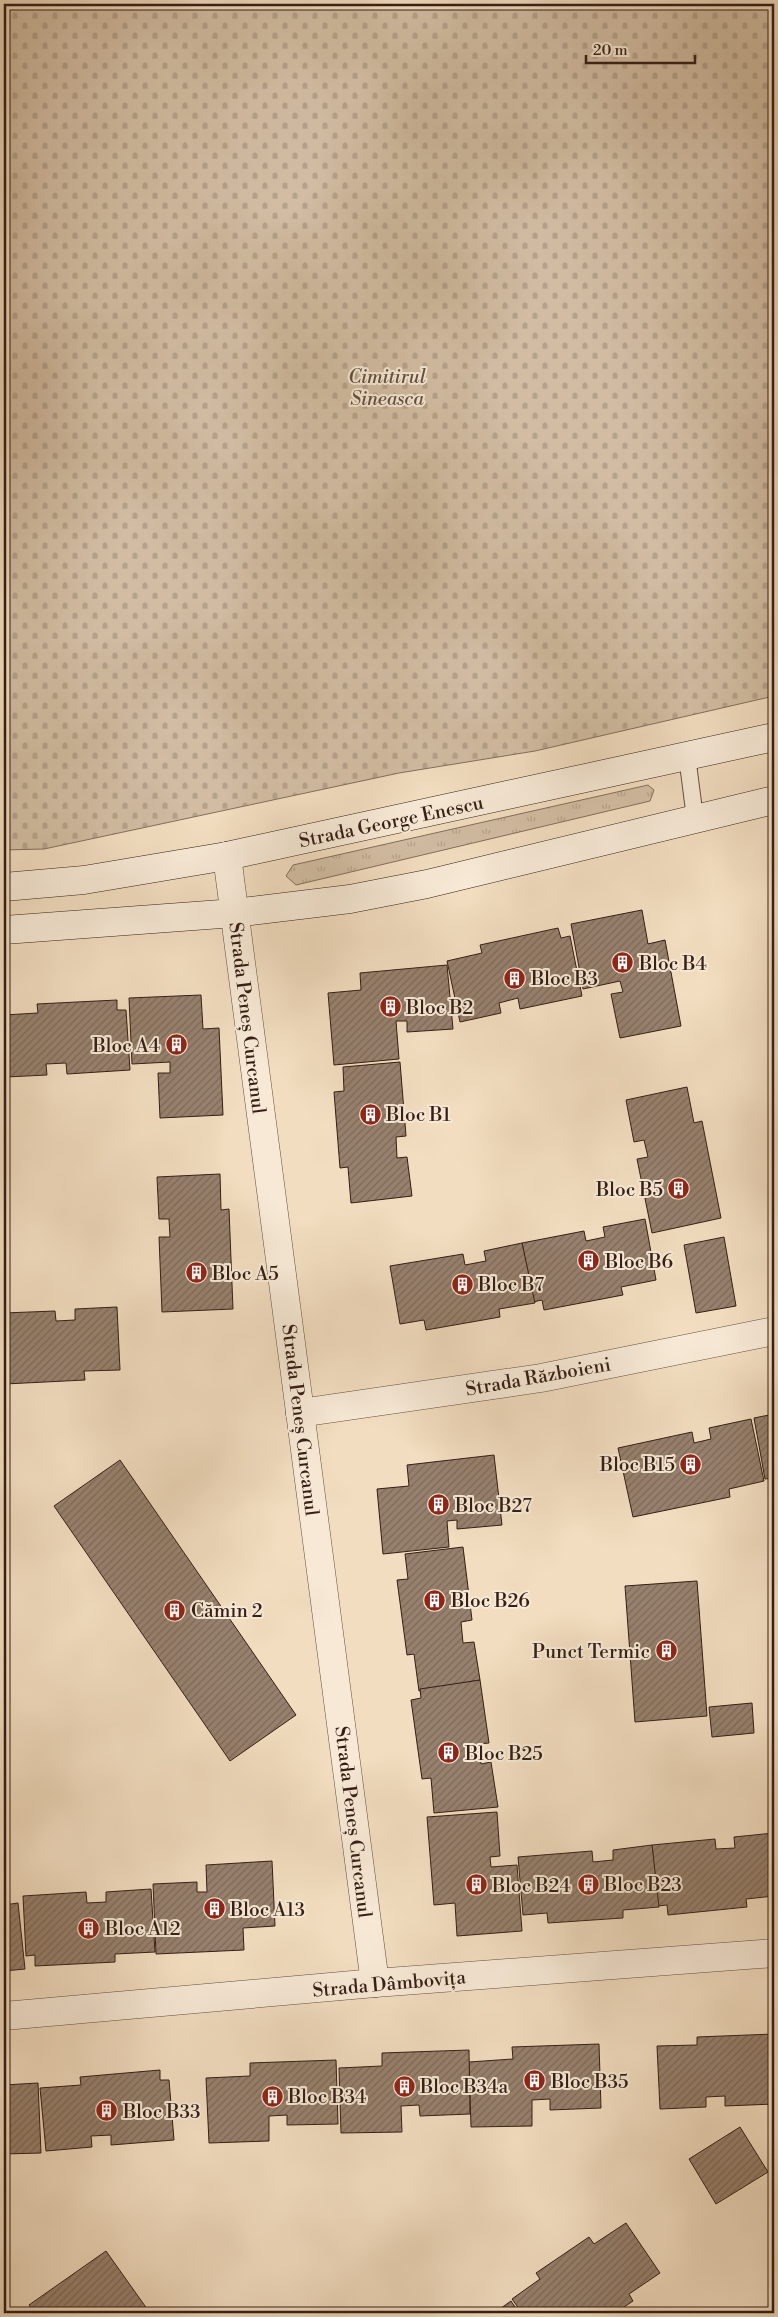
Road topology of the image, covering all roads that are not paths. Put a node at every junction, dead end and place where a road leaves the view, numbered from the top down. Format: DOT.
graph roads {
  1 [pos="774,736"];
  2 [pos="687,756"];
  3 [pos="774,800"];
  4 [pos="695,818"];
  5 [pos="227,856"];
  6 [pos="4,887"];
  7 [pos="235,913"];
  8 [pos="4,930"];
  9 [pos="774,1331"];
  10 [pos="300,1414"];
  11 [pos="774,1953"];
  12 [pos="375,1983"];
  13 [pos="4,2016"];
  1 -- 2 [label="street, Strada George Enescu"];
  2 -- 4 [label="lane"];
  2 -- 5 [label="street, Strada George Enescu"];
  3 -- 4 [label="street"];
  4 -- 7 [label="street"];
  5 -- 6 [label="street, Strada George Enescu"];
  5 -- 7 [label="street, Strada Peneș Curcanul"];
  7 -- 8 [label="street"];
  7 -- 10 [label="street, Strada Peneș Curcanul"];
  9 -- 10 [label="street, Strada Războieni"];
  10 -- 12 [label="street, Strada Peneș Curcanul"];
  11 -- 12 [label="street, Strada Dâmbovița"];
  12 -- 13 [label="street, Strada Dâmbovița"];
}
